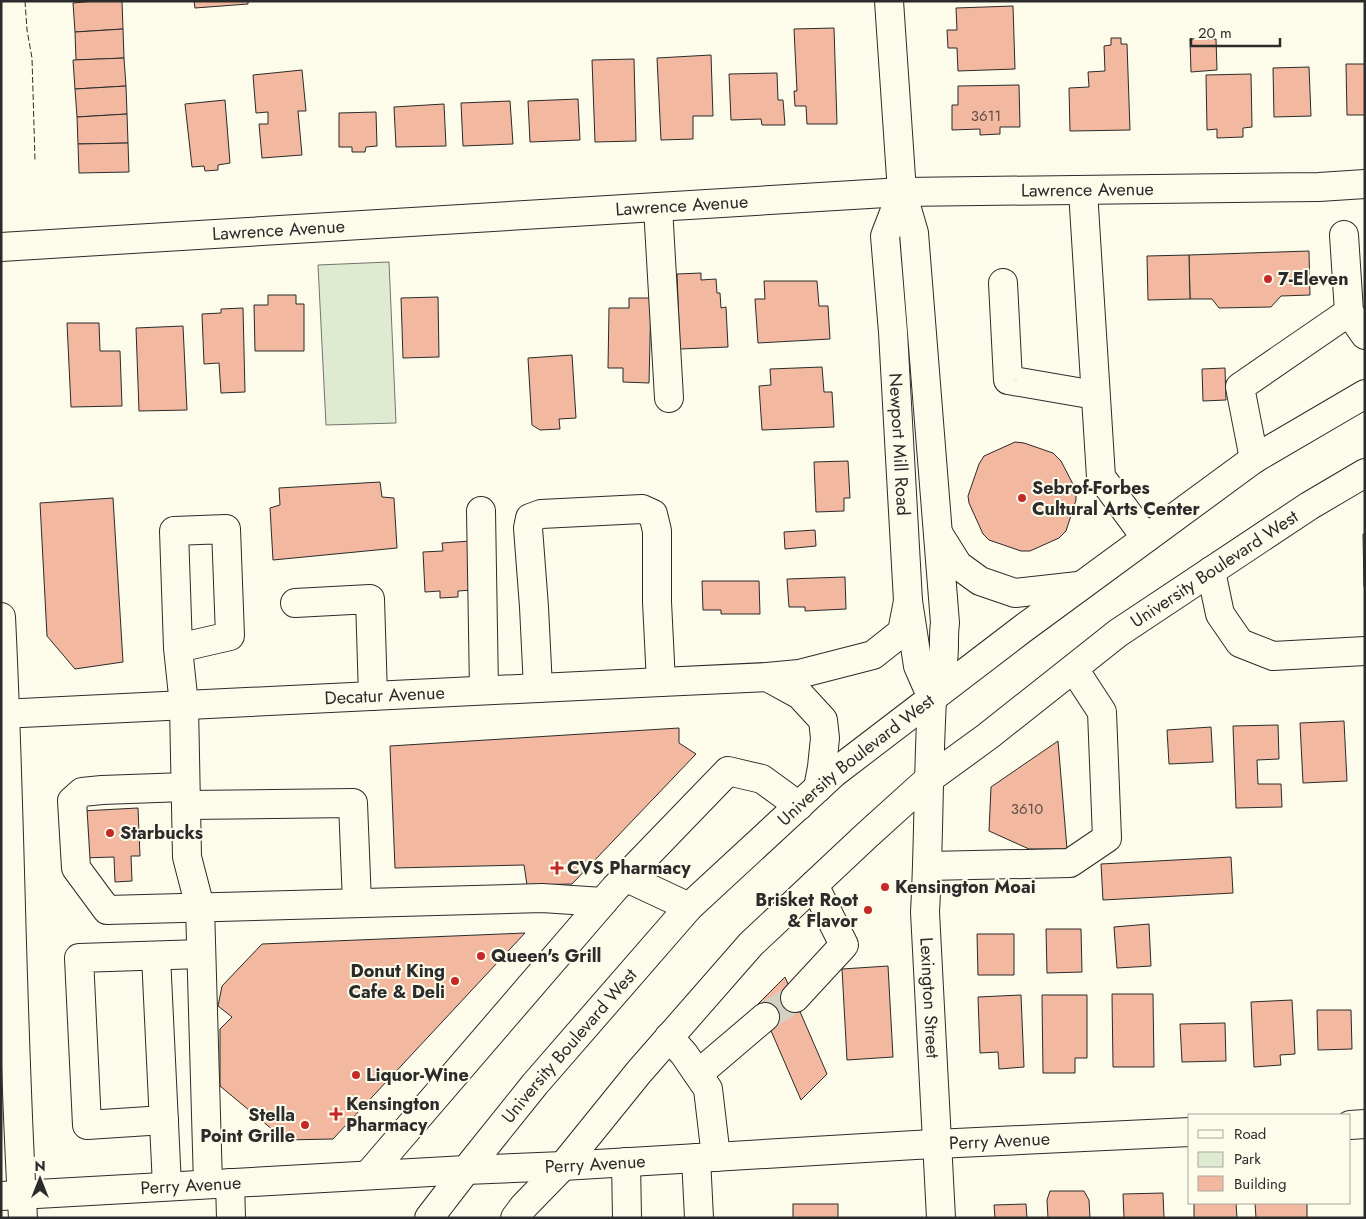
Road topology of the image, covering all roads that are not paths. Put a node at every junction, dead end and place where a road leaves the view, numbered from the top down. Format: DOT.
graph roads {
  1 [pos="889,1"];
  2 [pos="1365,184"];
  3 [pos="1083,191"];
  4 [pos="902,192"];
  5 [pos="658,207"];
  6 [pos="1344,235"];
  7 [pos="1,247"];
  8 [pos="1003,283"];
  9 [pos="1349,312"];
  10 [pos="1365,335"];
  11 [pos="1365,394"];
  12 [pos="1096,395"];
  13 [pos="669,398"];
  14 [pos="1254,459"];
  15 [pos="1365,473"];
  16 [pos="481,511"];
  17 [pos="938,533"];
  18 [pos="1146,538"];
  19 [pos="1211,571"];
  20 [pos="1080,586"];
  21 [pos="908,601"];
  22 [pos="295,603"];
  23 [pos="1,617"];
  24 [pos="178,648"];
  25 [pos="1365,651"];
  26 [pos="1074,669"];
  27 [pos="767,677"];
  28 [pos="661,682"];
  29 [pos="538,688"];
  30 [pos="484,690"];
  31 [pos="373,696"];
  32 [pos="932,698"];
  33 [pos="184,705"];
  34 [pos="4,714"];
  35 [pos="929,779"];
  36 [pos="186,796"];
  37 [pos="808,797"];
  38 [pos="928,866"];
  39 [pos="624,878"];
  40 [pos="814,885"];
  41 [pos="603,902"];
  42 [pos="357,903"];
  43 [pos="200,907"];
  44 [pos="689,907"];
  45 [pos="201,954"];
  46 [pos="156,956"];
  47 [pos="795,998"];
  48 [pos="765,1017"];
  49 [pos="669,1037"];
  50 [pos="698,1074"];
  51 [pos="164,1120"];
  52 [pos="1365,1124"];
  53 [pos="1351,1125"];
  54 [pos="1188,1132"];
  55 [pos="937,1144"];
  56 [pos="706,1157"];
  57 [pos="626,1162"];
  58 [pos="563,1166"];
  59 [pos="466,1170"];
  60 [pos="368,1175"];
  61 [pos="219,1183"];
  62 [pos="167,1186"];
  63 [pos="16,1203"];
  64 [pos="231,1218"];
  65 [pos="429,1218"];
  66 [pos="515,1218"];
  67 [pos="627,1218"];
  68 [pos="699,1218"];
  69 [pos="941,1218"];
  1 -- 4 [label="street, Newport Mill Road"];
  2 -- 3 [label="street, Lawrence Avenue"];
  3 -- 4 [label="street, Lawrence Avenue"];
  3 -- 12 [label="street"];
  4 -- 5 [label="street, Lawrence Avenue"];
  4 -- 17 [label="street, Newport Mill Road"];
  4 -- 21 [label="street, Newport Mill Road"];
  5 -- 7 [label="street, Lawrence Avenue"];
  5 -- 13 [label="street"];
  6 -- 9 [label="street"];
  8 -- 12 [label="street"];
  9 -- 10 [label="street"];
  9 -- 14 [label="street"];
  11 -- 14 [label="street, University Boulevard West"];
  12 -- 18 [label="street"];
  14 -- 18 [label="street, University Boulevard West"];
  15 -- 19 [label="street, University Boulevard West"];
  16 -- 30 [label="street"];
  17 -- 20 [label="street"];
  17 -- 32 [label="street, Newport Mill Road"];
  18 -- 20 [label="street, University Boulevard West"];
  19 -- 25 [label="street"];
  19 -- 26 [label="street, University Boulevard West"];
  20 -- 32 [label="street, University Boulevard West"];
  21 -- 27 [label="street, Decatur Avenue"];
  21 -- 32 [label="street, Newport Mill Road"];
  22 -- 31 [label="street"];
  23 -- 34 [label="street"];
  24 -- 33 [label="street"];
  26 -- 35 [label="street, University Boulevard West"];
  26 -- 38 [label="street"];
  27 -- 28 [label="street, Decatur Avenue"];
  27 -- 37 [label="street"];
  28 -- 29 [label="street, Decatur Avenue"];
  28 -- 29 [label="street"];
  29 -- 30 [label="street, Decatur Avenue"];
  30 -- 31 [label="street, Decatur Avenue"];
  31 -- 33 [label="street, Decatur Avenue"];
  32 -- 35 [label="street, Newport Mill Road"];
  32 -- 37 [label="street, University Boulevard West"];
  33 -- 34 [label="street, Decatur Avenue"];
  33 -- 36 [label="street"];
  34 -- 63 [label="street"];
  35 -- 38 [label="street, Lexington Street"];
  35 -- 40 [label="street, University Boulevard West"];
  36 -- 42 [label="street"];
  36 -- 43 [label="street"];
  36 -- 43 [label="street"];
  37 -- 39 [label="street"];
  37 -- 44 [label="street, University Boulevard West"];
  38 -- 55 [label="street, Lexington Street"];
  39 -- 41 [label="street"];
  39 -- 44 [label="street"];
  40 -- 47 [label="street"];
  40 -- 49 [label="street, University Boulevard West"];
  41 -- 42 [label="street"];
  41 -- 60 [label="street"];
  42 -- 43 [label="street"];
  43 -- 45 [label="street"];
  44 -- 59 [label="street, University Boulevard West"];
  45 -- 46 [label="street"];
  45 -- 61 [label="street"];
  46 -- 51 [label="street"];
  46 -- 51 [label="street"];
  48 -- 50 [label="street"];
  49 -- 50 [label="street"];
  49 -- 58 [label="street, University Boulevard West"];
  50 -- 56 [label="street"];
  51 -- 62 [label="street"];
  52 -- 53 [label="street"];
  54 -- 55 [label="street, Perry Avenue"];
  55 -- 56 [label="street, Perry Avenue"];
  55 -- 69 [label="street, Lexington Street"];
  56 -- 57 [label="street, Perry Avenue"];
  56 -- 68 [label="street"];
  57 -- 58 [label="street, Perry Avenue"];
  57 -- 67 [label="street"];
  58 -- 59 [label="street, Perry Avenue"];
  58 -- 66 [label="street, University Boulevard West"];
  59 -- 60 [label="street, Perry Avenue"];
  59 -- 65 [label="street, University Boulevard West"];
  60 -- 61 [label="street, Perry Avenue"];
  61 -- 62 [label="street, Perry Avenue"];
  61 -- 64 [label="street"];
  62 -- 63 [label="street, Perry Avenue"];
}
